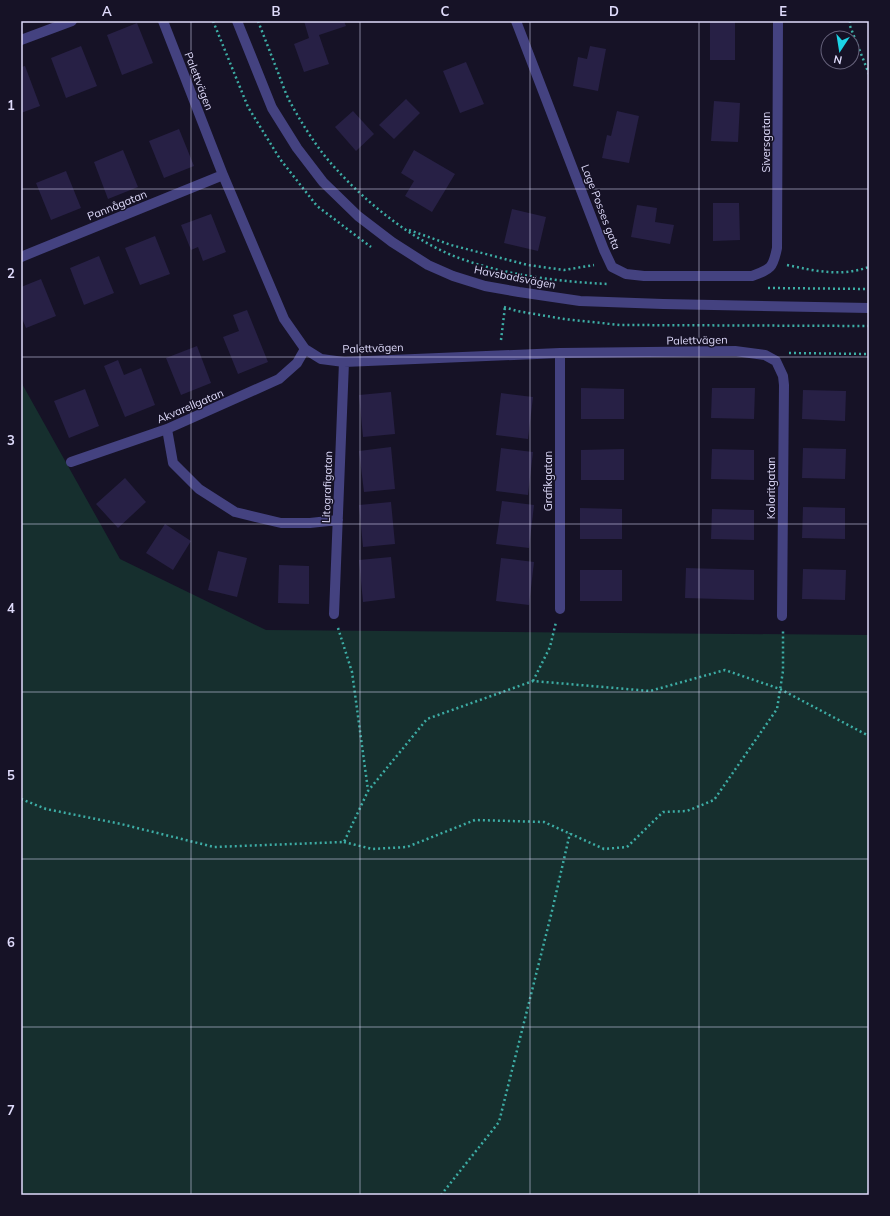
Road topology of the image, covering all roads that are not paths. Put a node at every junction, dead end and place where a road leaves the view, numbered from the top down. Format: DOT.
graph roads {
  1 [pos="72,21"];
  2 [pos="163,21"];
  3 [pos="237,21"];
  4 [pos="516,21"];
  5 [pos="778,21"];
  6 [pos="21,40"];
  7 [pos="223,175"];
  8 [pos="21,257"];
  9 [pos="774,263"];
  10 [pos="869,308"];
  11 [pos="305,349"];
  12 [pos="560,353"];
  13 [pos="776,361"];
  14 [pos="344,362"];
  15 [pos="167,429"];
  16 [pos="71,462"];
  17 [pos="338,520"];
  18 [pos="560,609"];
  19 [pos="334,614"];
  20 [pos="782,616"];
  1 -- 6 [label="street"];
  2 -- 7 [label="street, Palettvägen"];
  3 -- 10 [label="street, Havsbadsvägen"];
  4 -- 9 [label="street, Lage Posses gata"];
  5 -- 9 [label="street, Siversgatan"];
  7 -- 8 [label="street, Pannågatan"];
  7 -- 11 [label="street, Palettvägen"];
  11 -- 14 [label="street, Palettvägen"];
  11 -- 15 [label="street, Akvarellgatan"];
  12 -- 13 [label="street, Palettvägen"];
  12 -- 14 [label="street, Palettvägen"];
  12 -- 18 [label="street, Grafikgatan"];
  13 -- 20 [label="street, Koloritgatan"];
  14 -- 17 [label="street, Litografigatan"];
  15 -- 16 [label="street, Akvarellgatan"];
  15 -- 17 [label="street"];
  17 -- 19 [label="street, Litografigatan"];
}
